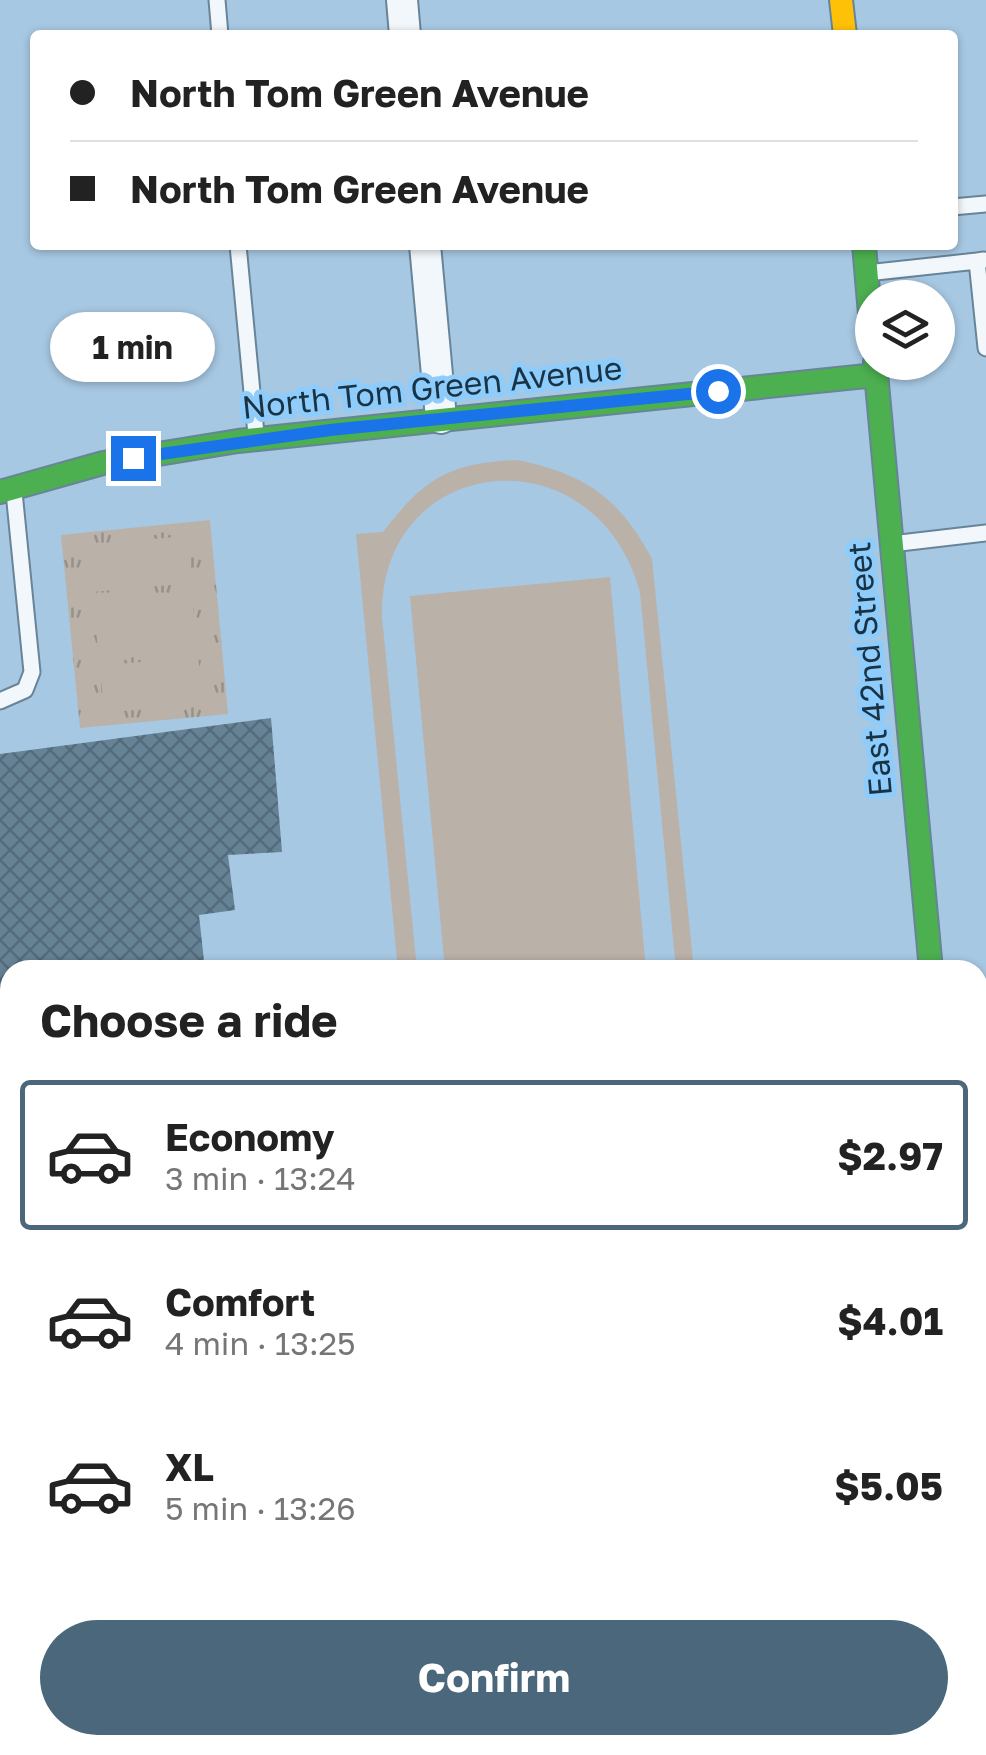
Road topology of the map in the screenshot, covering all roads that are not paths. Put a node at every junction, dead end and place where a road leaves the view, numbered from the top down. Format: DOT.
graph roads {
  1 [pos="217,0"];
  2 [pos="402,0"];
  3 [pos="842,0"];
  4 [pos="220,30"];
  5 [pos="405,30"];
  6 [pos="845,30"];
  7 [pos="986,204"];
  8 [pos="958,207"];
  9 [pos="238,250"];
  10 [pos="425,250"];
  11 [pos="865,250"];
  12 [pos="981,260"];
  13 [pos="867,273"];
  14 [pos="868,280"];
  15 [pos="985,330"];
  16 [pos="986,348"];
  17 [pos="855,371"];
  18 [pos="876,380"];
  19 [pos="440,418"];
  20 [pos="256,438"];
  21 [pos="6,490"];
  22 [pos="986,533"];
  23 [pos="891,544"];
  24 [pos="0,701"];
  25 [pos="930,960"];
  1 -- 4 [label="lane"];
  2 -- 5 [label="street"];
  3 -- 6 [label="main road"];
  7 -- 8 [label="lane"];
  9 -- 20 [label="lane"];
  10 -- 19 [label="street"];
  11 -- 13 [label="main road"];
  12 -- 13 [label="lane"];
  12 -- 15 [label="lane"];
  13 -- 14 [label="main road"];
  15 -- 16 [label="lane"];
  17 -- 19 [label="main road, North Tom Green Avenue"];
  18 -- 23 [label="main road, East 42nd Street"];
  19 -- 20 [label="main road, North Tom Green Avenue"];
  20 -- 21 [label="main road, North Tom Green Avenue"];
  21 -- 24 [label="lane"];
  22 -- 23 [label="lane"];
  23 -- 25 [label="main road, East 42nd Street"];
}
